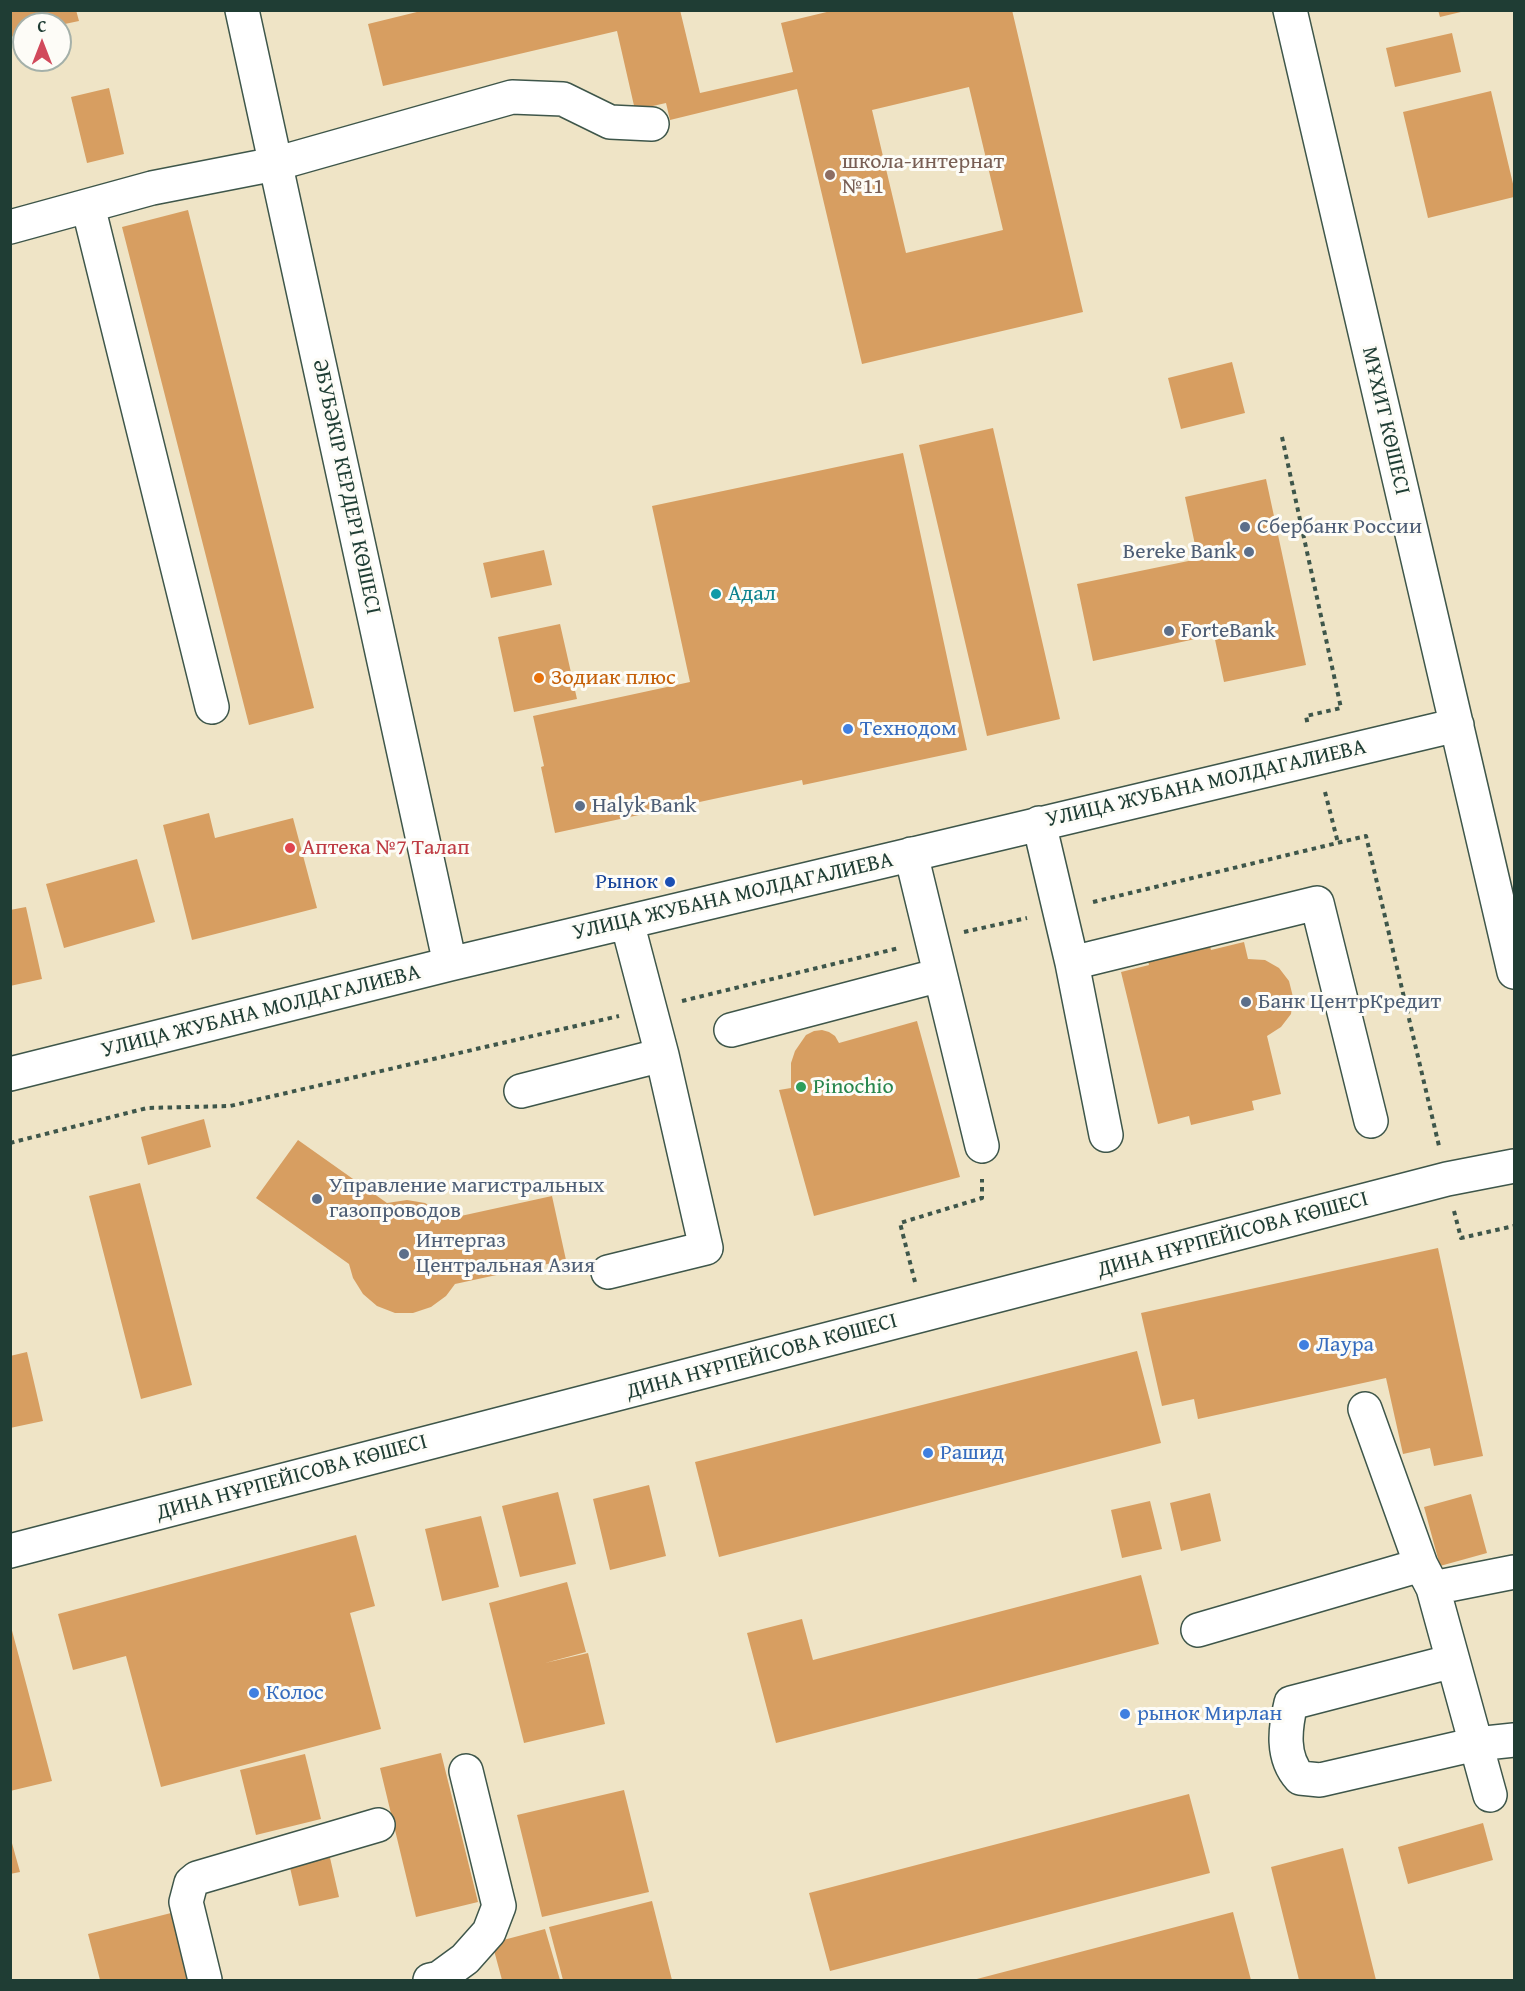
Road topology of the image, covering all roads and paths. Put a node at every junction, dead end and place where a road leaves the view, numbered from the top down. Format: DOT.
graph roads {
  1 [pos="242,10"];
  2 [pos="1290,10"];
  3 [pos="652,124"];
  4 [pos="275,164"];
  5 [pos="88,206"];
  6 [pos="10,227"];
  7 [pos="1282,437"];
  8 [pos="212,707"];
  9 [pos="1456,725"];
  10 [pos="1317,758"];
  11 [pos="1039,823"];
  12 [pos="1338,843"];
  13 [pos="911,854"];
  14 [pos="627,922"];
  15 [pos="1072,963"];
  16 [pos="450,964"];
  17 [pos="1515,972"];
  18 [pos="940,975"];
  19 [pos="731,1029"];
  20 [pos="662,1055"];
  21 [pos="10,1074"];
  22 [pos="521,1091"];
  23 [pos="1371,1121"];
  24 [pos="1106,1136"];
  25 [pos="982,1146"];
  26 [pos="1515,1166"];
  27 [pos="1446,1179"];
  28 [pos="1515,1226"];
  29 [pos="608,1272"];
  30 [pos="924,1315"];
  31 [pos="1365,1409"];
  32 [pos="10,1551"];
  33 [pos="1515,1572"];
  34 [pos="1427,1576"];
  35 [pos="1198,1630"];
  36 [pos="1453,1661"];
  37 [pos="1515,1740"];
  38 [pos="1476,1744"];
  39 [pos="466,1771"];
  40 [pos="1490,1795"];
  41 [pos="378,1825"];
  42 [pos="205,1980"];
  43 [pos="430,1980"];
  1 -- 4 [label="street, ӘБУБӘКІР КЕРДЕРІ КӨШЕСІ"];
  2 -- 9 [label="street, МҰХИТ КӨШЕСІ"];
  3 -- 4 [label="street"];
  4 -- 5 [label="street"];
  4 -- 16 [label="street, ӘБУБӘКІР КЕРДЕРІ КӨШЕСІ"];
  5 -- 6 [label="street"];
  5 -- 8 [label="street"];
  7 -- 10 [label="path"];
  9 -- 10 [label="street, УЛИЦА ЖУБАНА МОЛДАГАЛИЕВА"];
  9 -- 17 [label="street, МҰХИТ КӨШЕСІ"];
  10 -- 11 [label="street, УЛИЦА ЖУБАНА МОЛДАГАЛИЕВА"];
  10 -- 12 [label="path"];
  11 -- 13 [label="street, УЛИЦА ЖУБАНА МОЛДАГАЛИЕВА"];
  11 -- 15 [label="street"];
  13 -- 14 [label="street, УЛИЦА ЖУБАНА МОЛДАГАЛИЕВА"];
  13 -- 18 [label="street"];
  14 -- 16 [label="street, УЛИЦА ЖУБАНА МОЛДАГАЛИЕВА"];
  14 -- 20 [label="street"];
  15 -- 23 [label="street"];
  15 -- 24 [label="street"];
  16 -- 21 [label="street, УЛИЦА ЖУБАНА МОЛДАГАЛИЕВА"];
  18 -- 19 [label="street"];
  18 -- 25 [label="street"];
  20 -- 22 [label="street"];
  20 -- 29 [label="street"];
  25 -- 30 [label="path"];
  26 -- 27 [label="street, ДИНА НҰРПЕЙІСОВА КӨШЕСІ"];
  27 -- 28 [label="path"];
  27 -- 30 [label="street, ДИНА НҰРПЕЙІСОВА КӨШЕСІ"];
  30 -- 32 [label="street, ДИНА НҰРПЕЙІСОВА КӨШЕСІ"];
  31 -- 34 [label="street"];
  33 -- 34 [label="street"];
  34 -- 35 [label="street"];
  34 -- 36 [label="street"];
  36 -- 38 [label="street"];
  36 -- 38 [label="street"];
  37 -- 38 [label="street"];
  38 -- 40 [label="street"];
  39 -- 43 [label="street"];
  41 -- 42 [label="street"];
}
